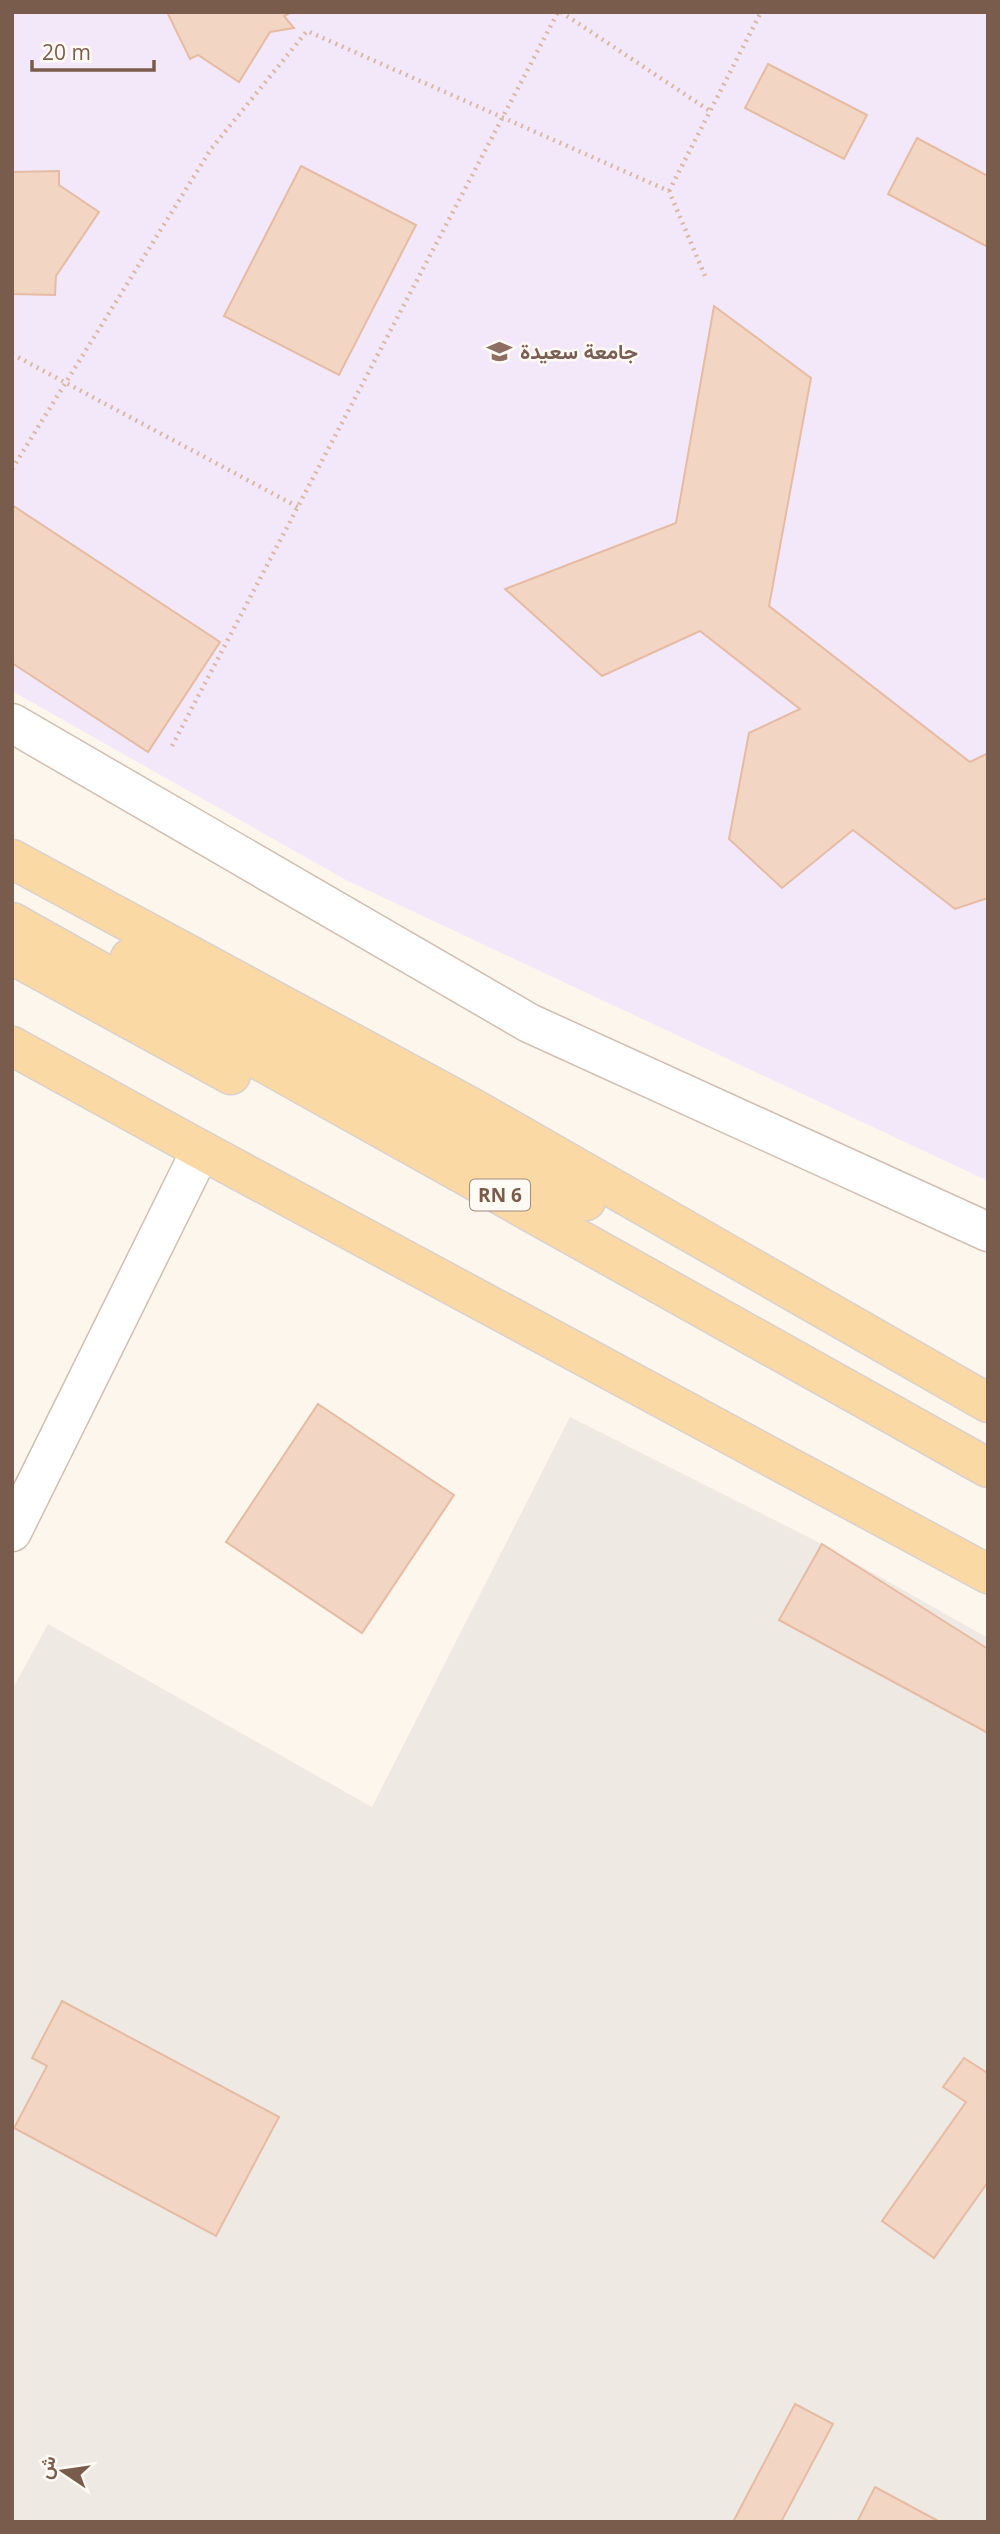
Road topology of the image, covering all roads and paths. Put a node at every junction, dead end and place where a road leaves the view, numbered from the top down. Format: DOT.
graph roads {
  1 [pos="560,12"];
  2 [pos="761,12"];
  3 [pos="710,111"];
  4 [pos="503,117"];
  5 [pos="669,191"];
  6 [pos="705,276"];
  7 [pos="12,354"];
  8 [pos="66,383"];
  9 [pos="12,469"];
  10 [pos="298,508"];
  11 [pos="12,723"];
  12 [pos="172,746"];
  13 [pos="12,859"];
  14 [pos="12,895"];
  15 [pos="12,922"];
  16 [pos="12,954"];
  17 [pos="12,1046"];
  18 [pos="201,1150"];
  19 [pos="988,1232"];
  20 [pos="988,1404"];
  21 [pos="988,1468"];
  22 [pos="12,1532"];
  23 [pos="988,1574"];
  1 -- 3 [label="path"];
  1 -- 4 [label="path"];
  2 -- 3 [label="path"];
  3 -- 5 [label="path"];
  4 -- 5 [label="path"];
  4 -- 8 [label="path"];
  4 -- 10 [label="path"];
  5 -- 6 [label="path"];
  7 -- 8 [label="path"];
  8 -- 9 [label="path"];
  8 -- 10 [label="path"];
  10 -- 12 [label="path"];
  11 -- 19 [label="street"];
  13 -- 20 [label="main road, RN 6"];
  14 -- 20 [label="main road, RN 6"];
  15 -- 21 [label="main road, RN 6"];
  16 -- 21 [label="main road, RN 6"];
  17 -- 18 [label="main road"];
  18 -- 22 [label="street"];
  18 -- 23 [label="main road"];
}
